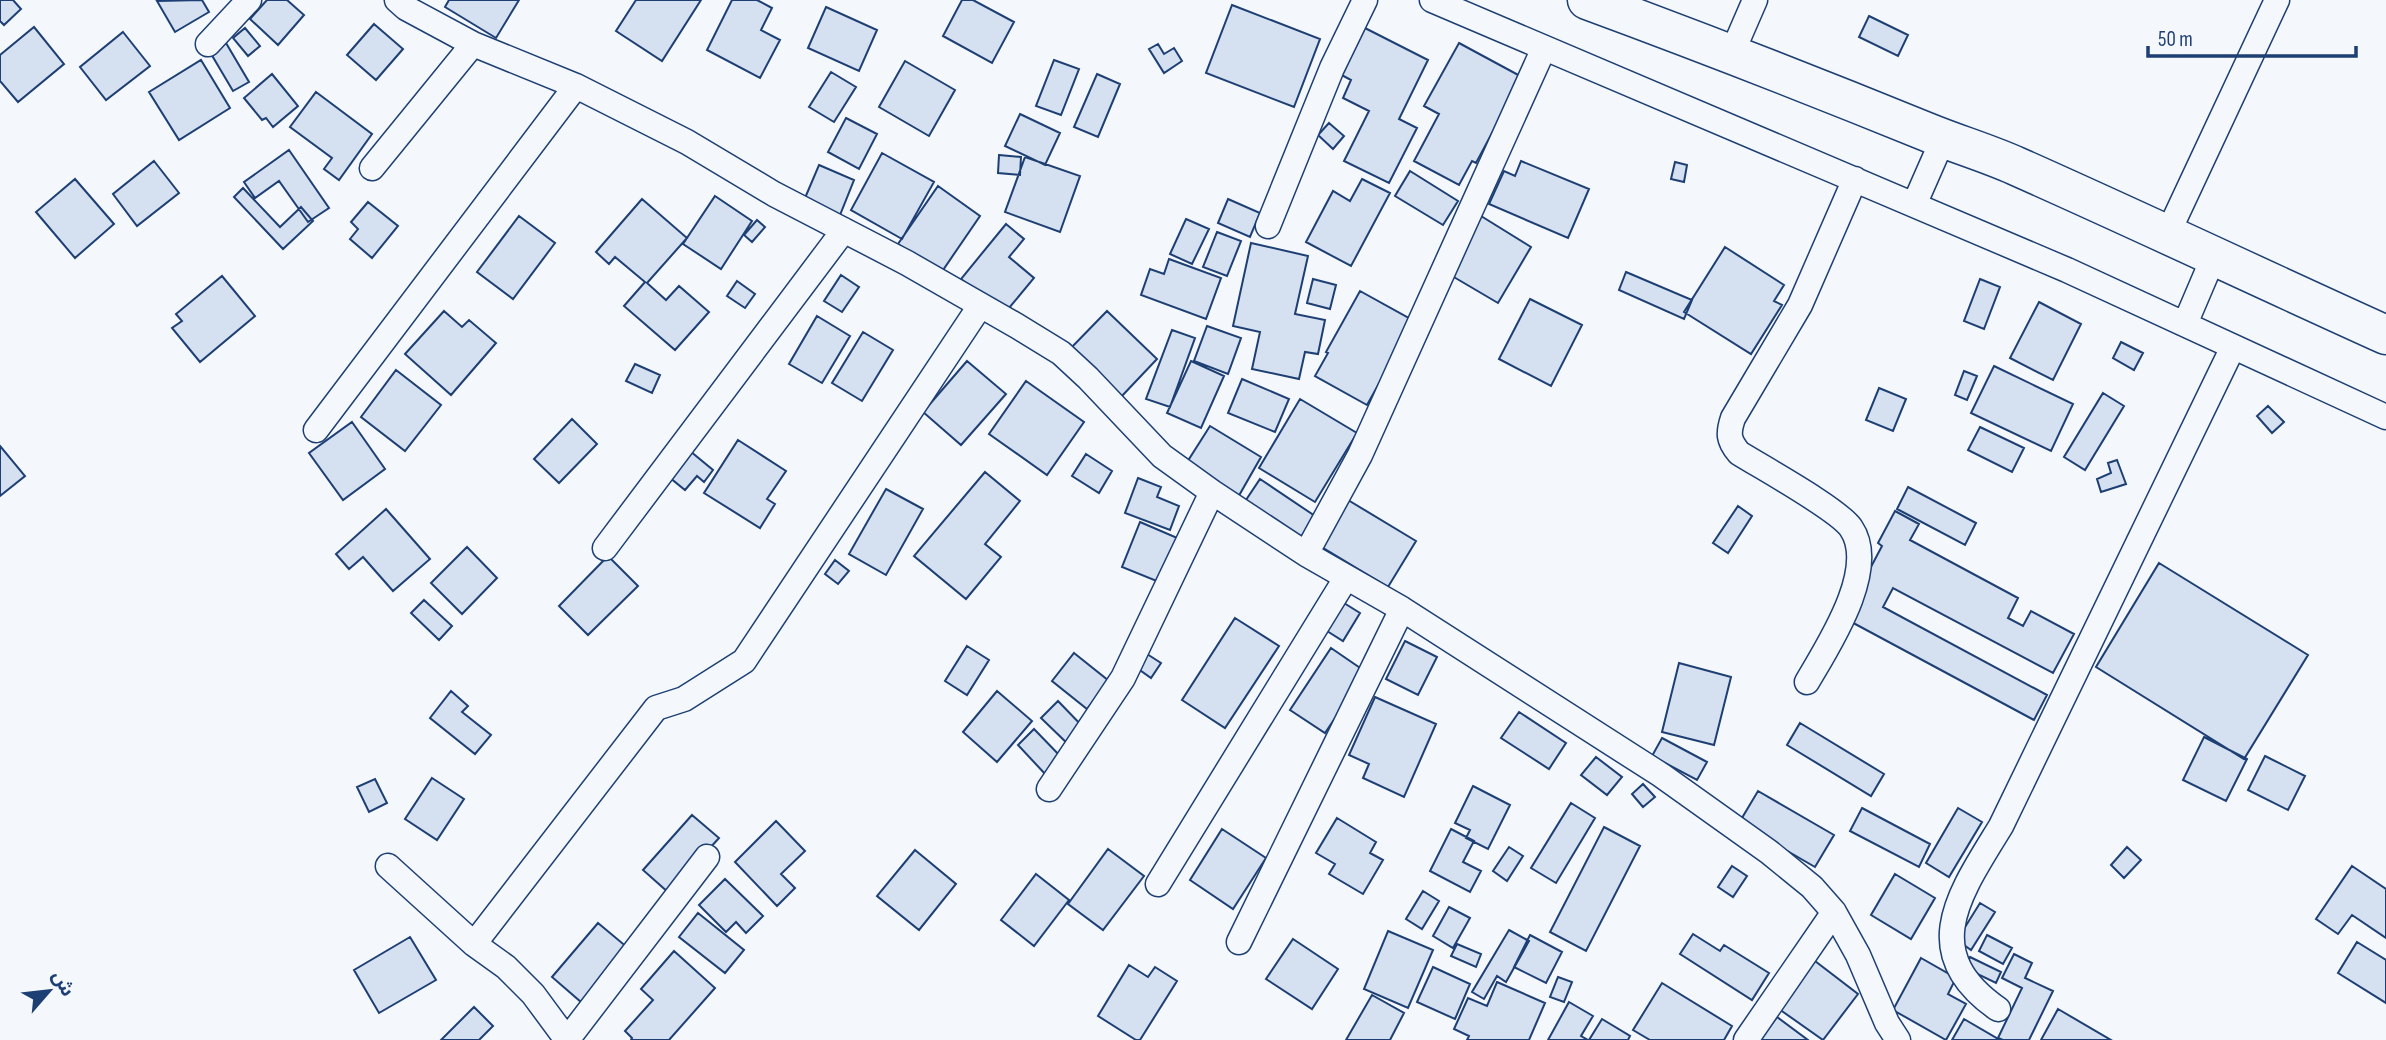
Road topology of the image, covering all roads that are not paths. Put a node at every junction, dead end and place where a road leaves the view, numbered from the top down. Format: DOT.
graph roads {
  1 [pos="249,0"];
  2 [pos="397,0"];
  3 [pos="1366,0"];
  4 [pos="1432,0"];
  5 [pos="1587,0"];
  6 [pos="1755,0"];
  7 [pos="2277,0"];
  8 [pos="208,44"];
  9 [pos="472,44"];
  10 [pos="1545,48"];
  11 [pos="1732,53"];
  12 [pos="576,86"];
  13 [pos="1943,139"];
  14 [pos="372,168"];
  15 [pos="1855,179"];
  16 [pos="1914,205"];
  17 [pos="1268,226"];
  18 [pos="844,230"];
  19 [pos="2168,233"];
  20 [pos="2214,256"];
  21 [pos="980,306"];
  22 [pos="2185,324"];
  23 [pos="2386,335"];
  24 [pos="2233,347"];
  25 [pos="2386,417"];
  26 [pos="316,430"];
  27 [pos="1212,492"];
  28 [pos="605,548"];
  29 [pos="1306,554"];
  30 [pos="1346,578"];
  31 [pos="1402,609"];
  32 [pos="1807,682"];
  33 [pos="1049,789"];
  34 [pos="708,856"];
  35 [pos="388,866"];
  36 [pos="1158,884"];
  37 [pos="1834,912"];
  38 [pos="1239,942"];
  39 [pos="474,944"];
  40 [pos="1998,1009"];
  41 [pos="567,1040"];
  42 [pos="1746,1040"];
  43 [pos="1898,1040"];
  1 -- 8 [label="street"];
  2 -- 9 [label="street"];
  3 -- 17 [label="street"];
  4 -- 10 [label="street"];
  5 -- 11 [label="main road"];
  6 -- 11 [label="street"];
  7 -- 19 [label="street"];
  9 -- 12 [label="street"];
  9 -- 14 [label="street"];
  10 -- 15 [label="street"];
  10 -- 29 [label="street"];
  11 -- 13 [label="main road"];
  12 -- 18 [label="street"];
  12 -- 26 [label="street"];
  13 -- 16 [label="street"];
  13 -- 19 [label="main road"];
  15 -- 16 [label="street"];
  15 -- 32 [label="street"];
  16 -- 22 [label="street"];
  18 -- 21 [label="street"];
  18 -- 28 [label="street"];
  19 -- 20 [label="main road"];
  20 -- 22 [label="street"];
  20 -- 23 [label="main road"];
  21 -- 27 [label="street"];
  21 -- 39 [label="street"];
  22 -- 24 [label="street"];
  24 -- 25 [label="street"];
  24 -- 40 [label="street"];
  27 -- 29 [label="street"];
  27 -- 33 [label="street"];
  29 -- 30 [label="street"];
  30 -- 31 [label="street"];
  30 -- 36 [label="street"];
  31 -- 37 [label="street"];
  31 -- 38 [label="street"];
  34 -- 41 [label="street"];
  35 -- 39 [label="street"];
  37 -- 42 [label="street"];
  37 -- 43 [label="street"];
  39 -- 41 [label="street"];
}
